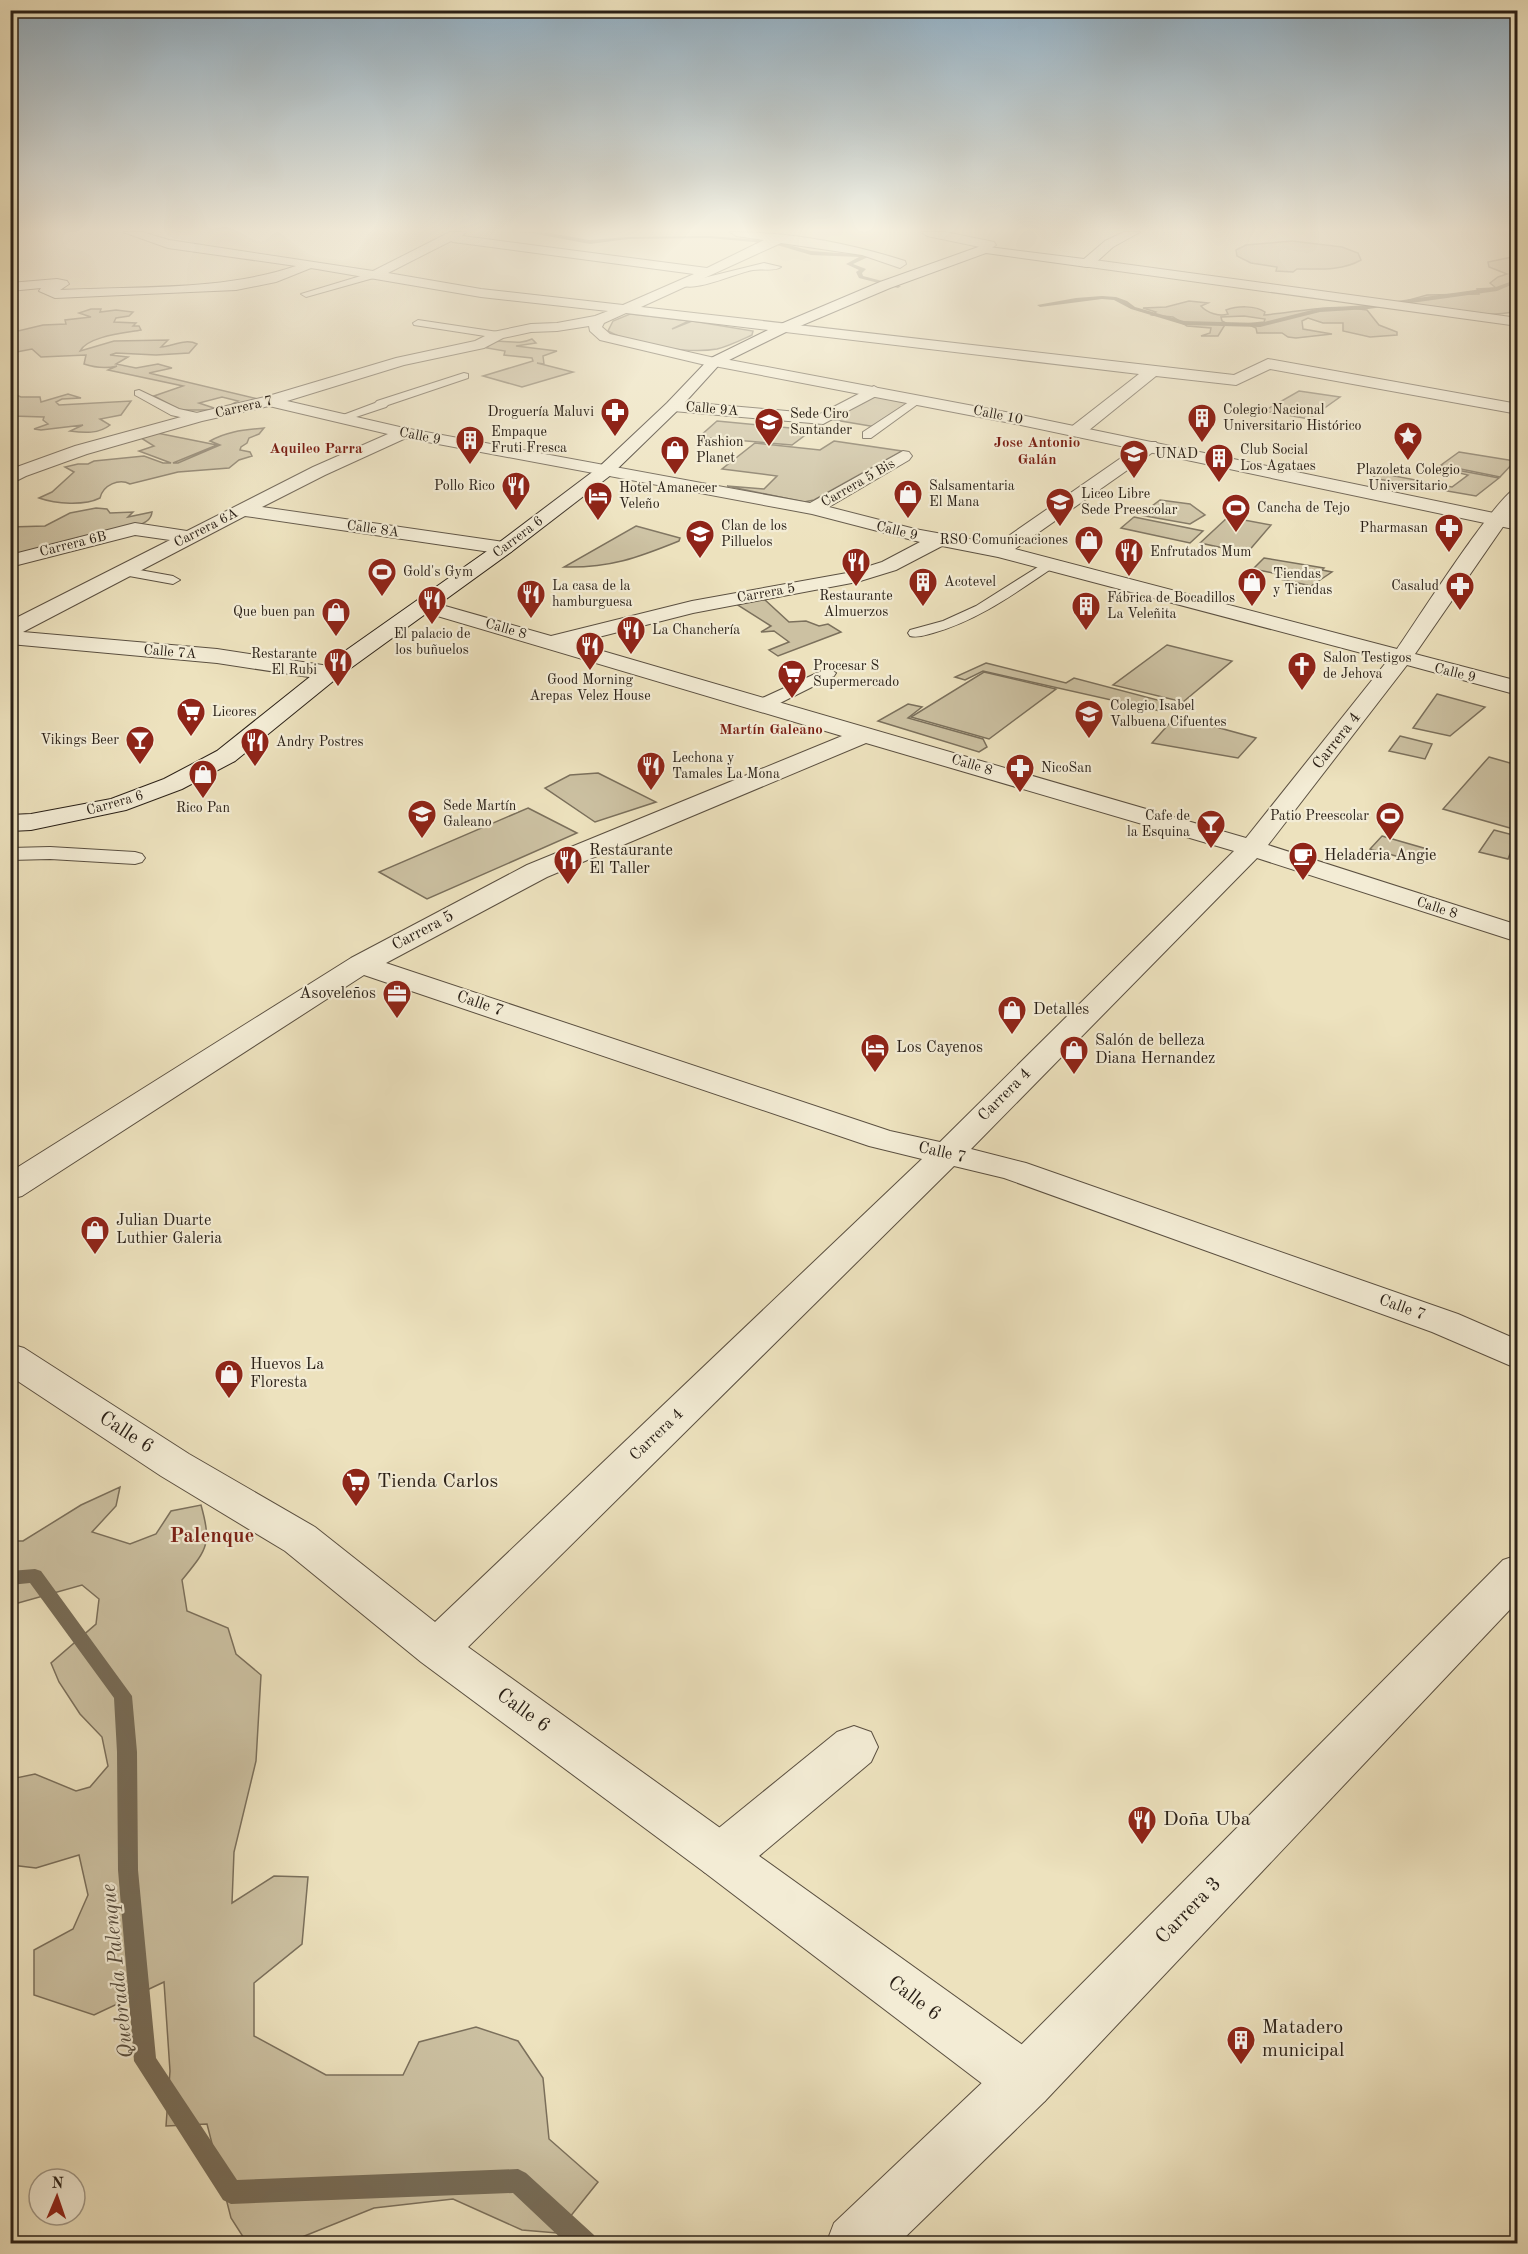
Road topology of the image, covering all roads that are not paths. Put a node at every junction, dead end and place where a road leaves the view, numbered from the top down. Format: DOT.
graph roads {
  1 [pos="494,337"];
  2 [pos="606,337"];
  3 [pos="764,337"];
  4 [pos="854,337"];
  5 [pos="714,362"];
  6 [pos="1153,370"];
  7 [pos="464,376"];
  8 [pos="874,391"];
  9 [pos="139,393"];
  10 [pos="918,399"];
  11 [pos="269,402"];
  12 [pos="673,406"];
  13 [pos="1518,409"];
  14 [pos="198,417"];
  15 [pos="341,418"];
  16 [pos="1077,431"];
  17 [pos="404,434"];
  18 [pos="867,435"];
  19 [pos="1150,446"];
  20 [pos="903,456"];
  21 [pos="605,471"];
  22 [pos="10,479"];
  23 [pos="1518,492"];
  24 [pos="813,509"];
  25 [pos="241,510"];
  26 [pos="1496,520"];
  27 [pos="1518,524"];
  28 [pos="187,537"];
  29 [pos="937,540"];
  30 [pos="504,548"];
  31 [pos="1000,551"];
  32 [pos="10,561"];
  33 [pos="1049,564"];
  34 [pos="123,571"];
  35 [pos="173,580"];
  36 [pos="424,606"];
  37 [pos="10,630"];
  38 [pos="916,633"];
  39 [pos="10,637"];
  40 [pos="555,642"];
  41 [pos="1401,659"];
  42 [pos="329,673"];
  43 [pos="828,673"];
  44 [pos="1518,688"];
  45 [pos="764,704"];
  46 [pos="867,734"];
  47 [pos="10,824"];
  48 [pos="1252,848"];
  49 [pos="10,854"];
  50 [pos="135,858"];
  51 [pos="1518,934"];
  52 [pos="362,964"];
  53 [pos="946,1154"];
  54 [pos="10,1188"];
  55 [pos="1518,1356"];
  56 [pos="10,1357"];
  57 [pos="1518,1572"];
  58 [pos="437,1649"];
  59 [pos="854,1747"];
  60 [pos="722,1856"];
  61 [pos="1025,2081"];
  62 [pos="855,2244"];
  1 -- 11 [label="street, Carrera 7"];
  2 -- 5 [label="street, Calle 10"];
  3 -- 5 [label="street, Carrera 6"];
  4 -- 6 [label="street"];
  5 -- 8 [label="street, Calle 10"];
  5 -- 12 [label="street, Carrera 6"];
  6 -- 13 [label="street"];
  6 -- 16 [label="street"];
  7 -- 15 [label="lane"];
  8 -- 10 [label="street, Calle 10"];
  8 -- 12 [label="street, Calle 9A"];
  9 -- 14 [label="lane"];
  10 -- 16 [label="street, Calle 10"];
  10 -- 18 [label="lane"];
  11 -- 14 [label="street, Carrera 7"];
  11 -- 15 [label="street, Calle 9"];
  12 -- 21 [label="street, Carrera 6"];
  14 -- 22 [label="street, Carrera 7"];
  15 -- 17 [label="street, Calle 9"];
  16 -- 19 [label="street, Calle 10"];
  17 -- 21 [label="street, Calle 9"];
  17 -- 25 [label="street, Carrera 6A"];
  19 -- 26 [label="street, Calle 10"];
  19 -- 31 [label="street"];
  20 -- 24 [label="street, Carrera 5 Bis"];
  21 -- 24 [label="street, Calle 9"];
  21 -- 30 [label="street, Carrera 6"];
  23 -- 26 [label="street, Carrera 4"];
  24 -- 29 [label="street, Calle 9"];
  25 -- 28 [label="street, Carrera 6A"];
  25 -- 30 [label="street, Calle 8A"];
  26 -- 27 [label="street, Calle 10"];
  26 -- 41 [label="street, Carrera 4"];
  28 -- 32 [label="street, Carrera 6B"];
  28 -- 34 [label="street, Carrera 6A"];
  29 -- 31 [label="street, Calle 9"];
  29 -- 40 [label="street, Carrera 5"];
  30 -- 36 [label="street, Carrera 6"];
  31 -- 33 [label="street, Calle 9"];
  33 -- 38 [label="lane"];
  33 -- 41 [label="street, Calle 9"];
  34 -- 35 [label="lane"];
  34 -- 37 [label="street, Carrera 6A"];
  36 -- 40 [label="street, Calle 8"];
  36 -- 42 [label="street, Carrera 6"];
  39 -- 42 [label="street, Calle 7A"];
  40 -- 45 [label="street, Calle 8"];
  41 -- 44 [label="street, Calle 9"];
  41 -- 48 [label="street, Carrera 4"];
  42 -- 47 [label="street, Carrera 6"];
  43 -- 45 [label="lane"];
  45 -- 46 [label="street, Calle 8"];
  46 -- 48 [label="street, Calle 8"];
  46 -- 52 [label="street, Carrera 5"];
  48 -- 51 [label="street, Calle 8"];
  48 -- 53 [label="street, Carrera 4"];
  49 -- 50 [label="lane"];
  52 -- 53 [label="street, Calle 7"];
  52 -- 54 [label="street, Carrera 5"];
  53 -- 55 [label="street, Calle 7"];
  53 -- 58 [label="street, Carrera 4"];
  56 -- 58 [label="street, Calle 6"];
  57 -- 61 [label="street, Carrera 3"];
  58 -- 60 [label="street, Calle 6"];
  59 -- 60 [label="street"];
  60 -- 61 [label="street, Calle 6"];
  61 -- 62 [label="street, Carrera 3"];
}
